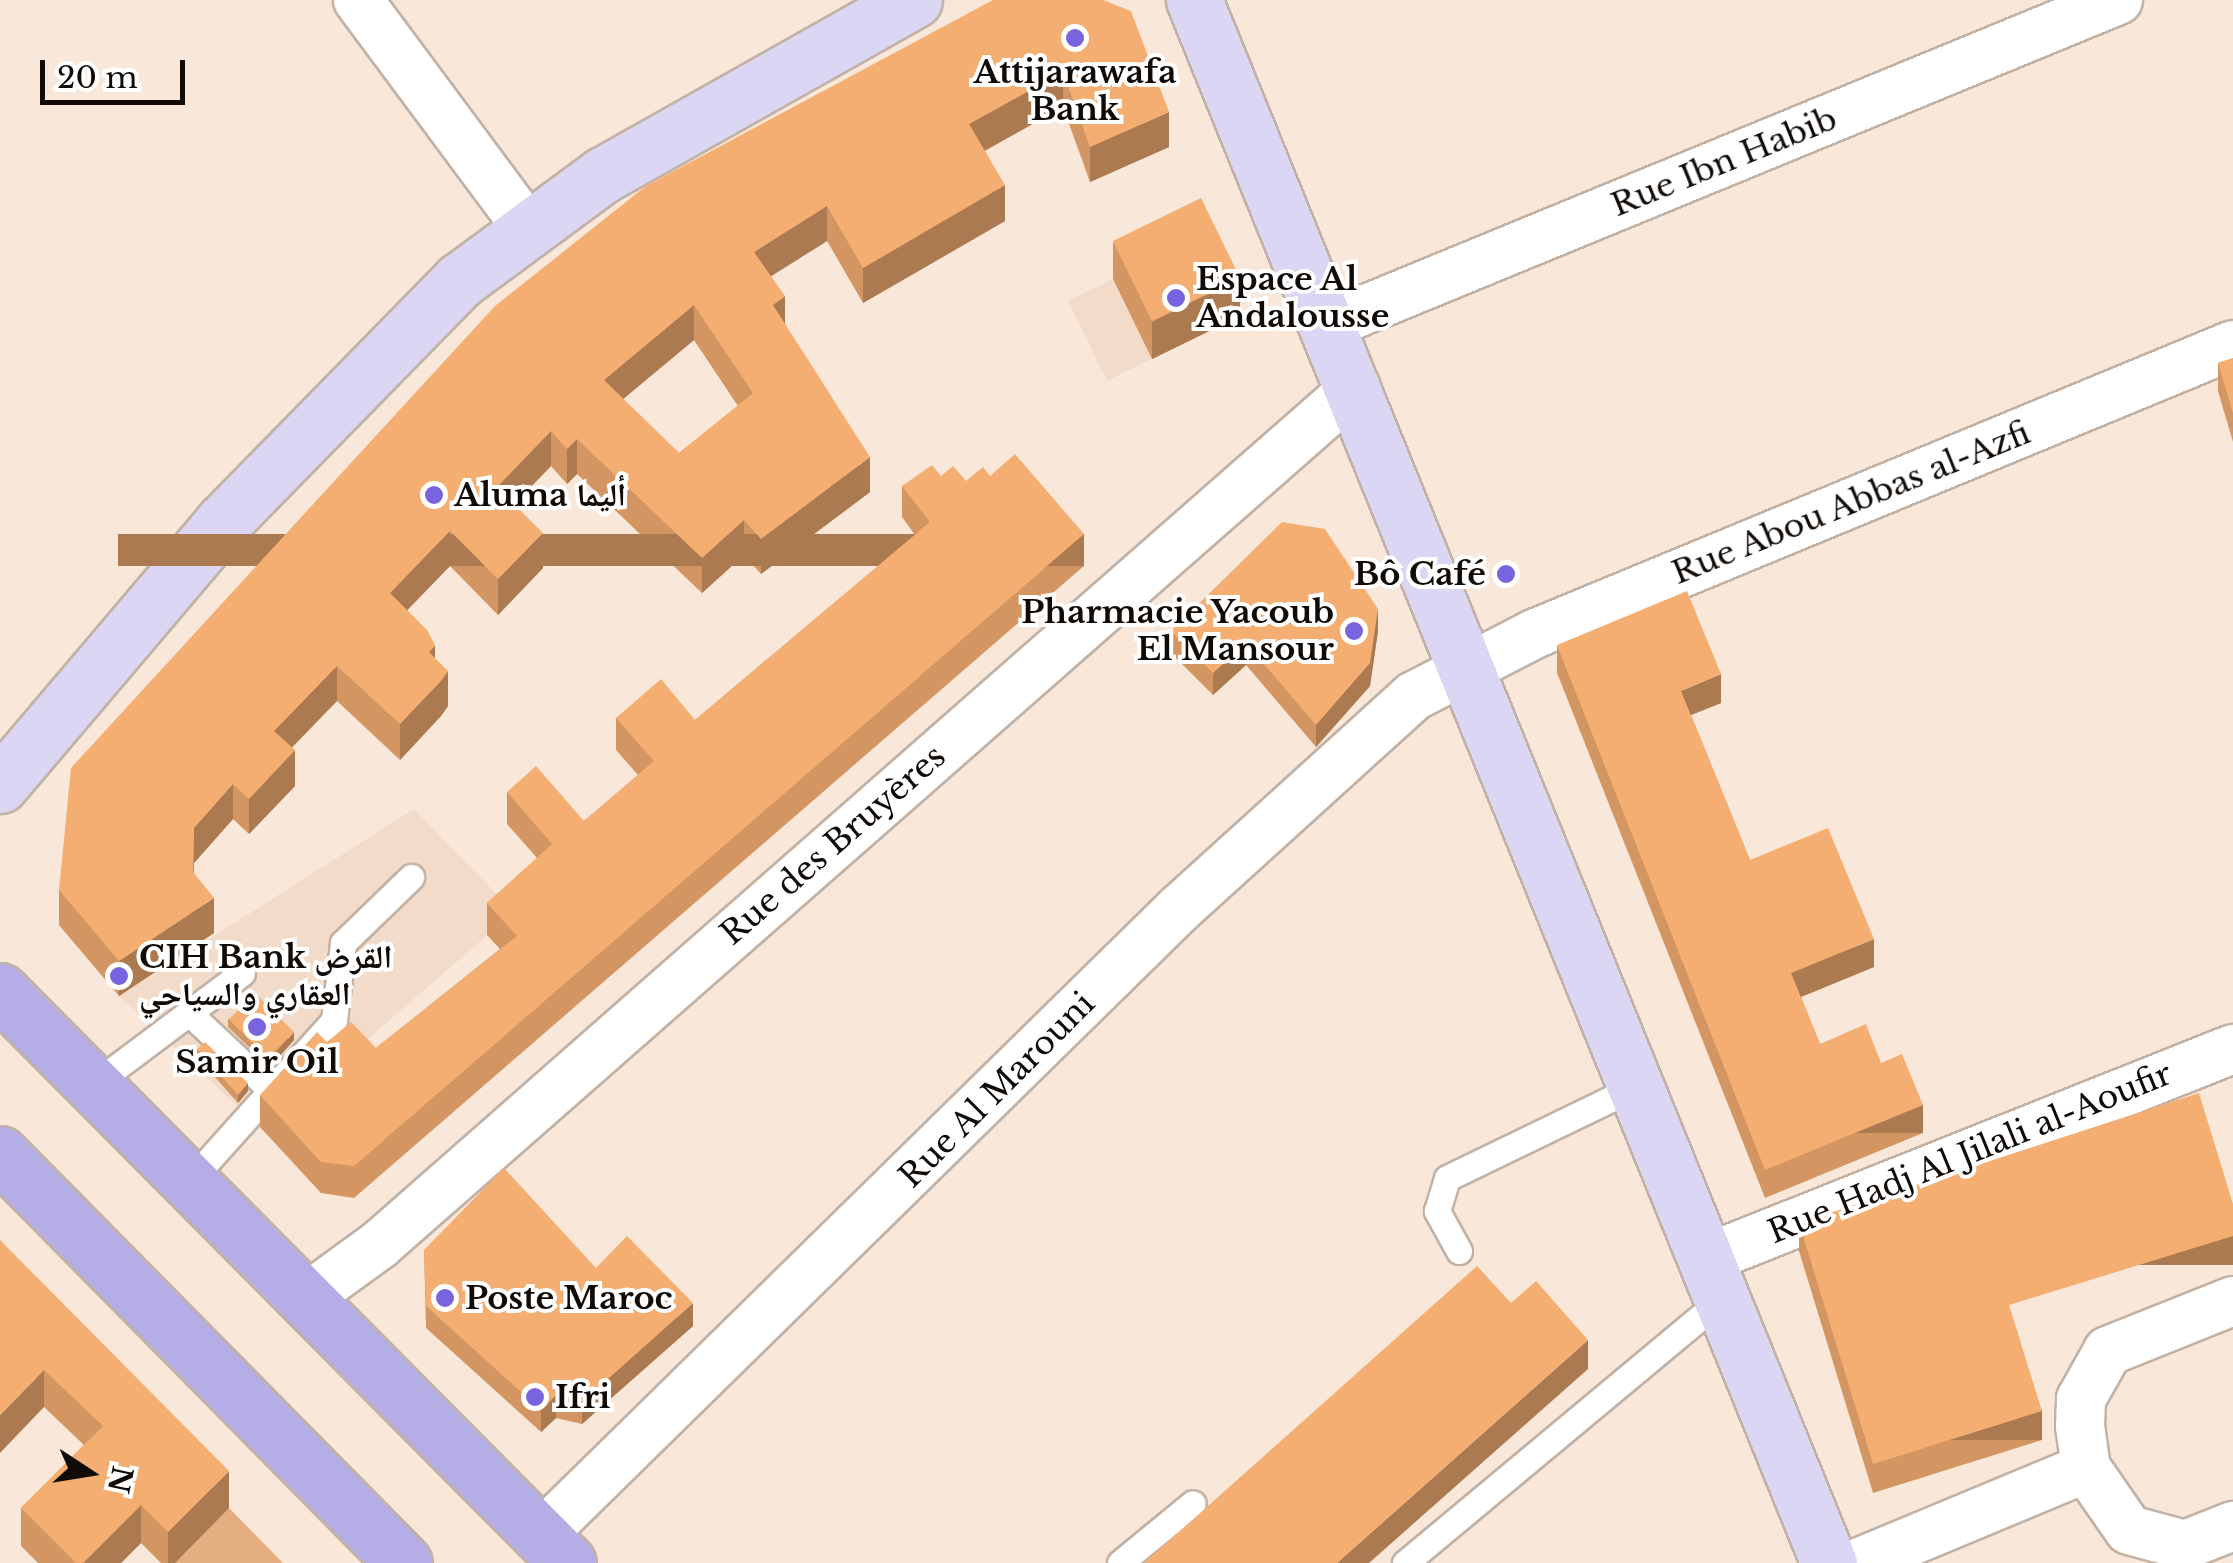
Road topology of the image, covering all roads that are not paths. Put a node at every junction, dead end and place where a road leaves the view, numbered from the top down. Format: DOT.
graph roads {
  1 [pos="358,0"];
  2 [pos="914,0"];
  3 [pos="1194,0"];
  4 [pos="2118,0"];
  5 [pos="526,226"];
  6 [pos="1330,324"];
  7 [pos="2233,345"];
  8 [pos="1356,387"];
  9 [pos="1468,662"];
  10 [pos="0,785"];
  11 [pos="411,877"];
  12 [pos="242,973"];
  13 [pos="0,992"];
  14 [pos="189,1013"];
  15 [pos="2233,1049"];
  16 [pos="1638,1086"];
  17 [pos="90,1087"];
  18 [pos="271,1090"];
  19 [pos="0,1154"];
  20 [pos="188,1183"];
  21 [pos="1459,1251"];
  22 [pos="1716,1277"];
  23 [pos="306,1298"];
  24 [pos="2233,1301"];
  25 [pos="2086,1468"];
  26 [pos="1193,1504"];
  27 [pos="2233,1526"];
  28 [pos="554,1549"];
  29 [pos="404,1563"];
  30 [pos="1120,1563"];
  31 [pos="1405,1563"];
  32 [pos="1829,1563"];
  33 [pos="1858,1563"];
  1 -- 5 [label="street"];
  2 -- 5 [label="main road"];
  3 -- 6 [label="main road"];
  4 -- 6 [label="street, Rue Ibn Habib"];
  5 -- 10 [label="main road"];
  6 -- 8 [label="main road"];
  7 -- 9 [label="street, Rue Abou Abbas al-Azfi"];
  8 -- 9 [label="main road"];
  8 -- 23 [label="street, Rue des Bruyères"];
  9 -- 16 [label="main road"];
  9 -- 28 [label="street, Rue Al Marouni"];
  11 -- 18 [label="lane"];
  12 -- 14 [label="lane"];
  13 -- 17 [label="main road"];
  14 -- 17 [label="lane"];
  14 -- 18 [label="lane"];
  15 -- 22 [label="street, Rue Hadj Al Jilali al-Aoufir"];
  16 -- 21 [label="lane"];
  16 -- 22 [label="main road"];
  17 -- 20 [label="main road"];
  18 -- 20 [label="lane"];
  19 -- 29 [label="main road"];
  20 -- 23 [label="main road"];
  22 -- 31 [label="lane"];
  22 -- 32 [label="main road"];
  23 -- 28 [label="main road"];
  24 -- 25 [label="street"];
  25 -- 27 [label="street"];
  25 -- 33 [label="street"];
  26 -- 30 [label="lane"];
}
